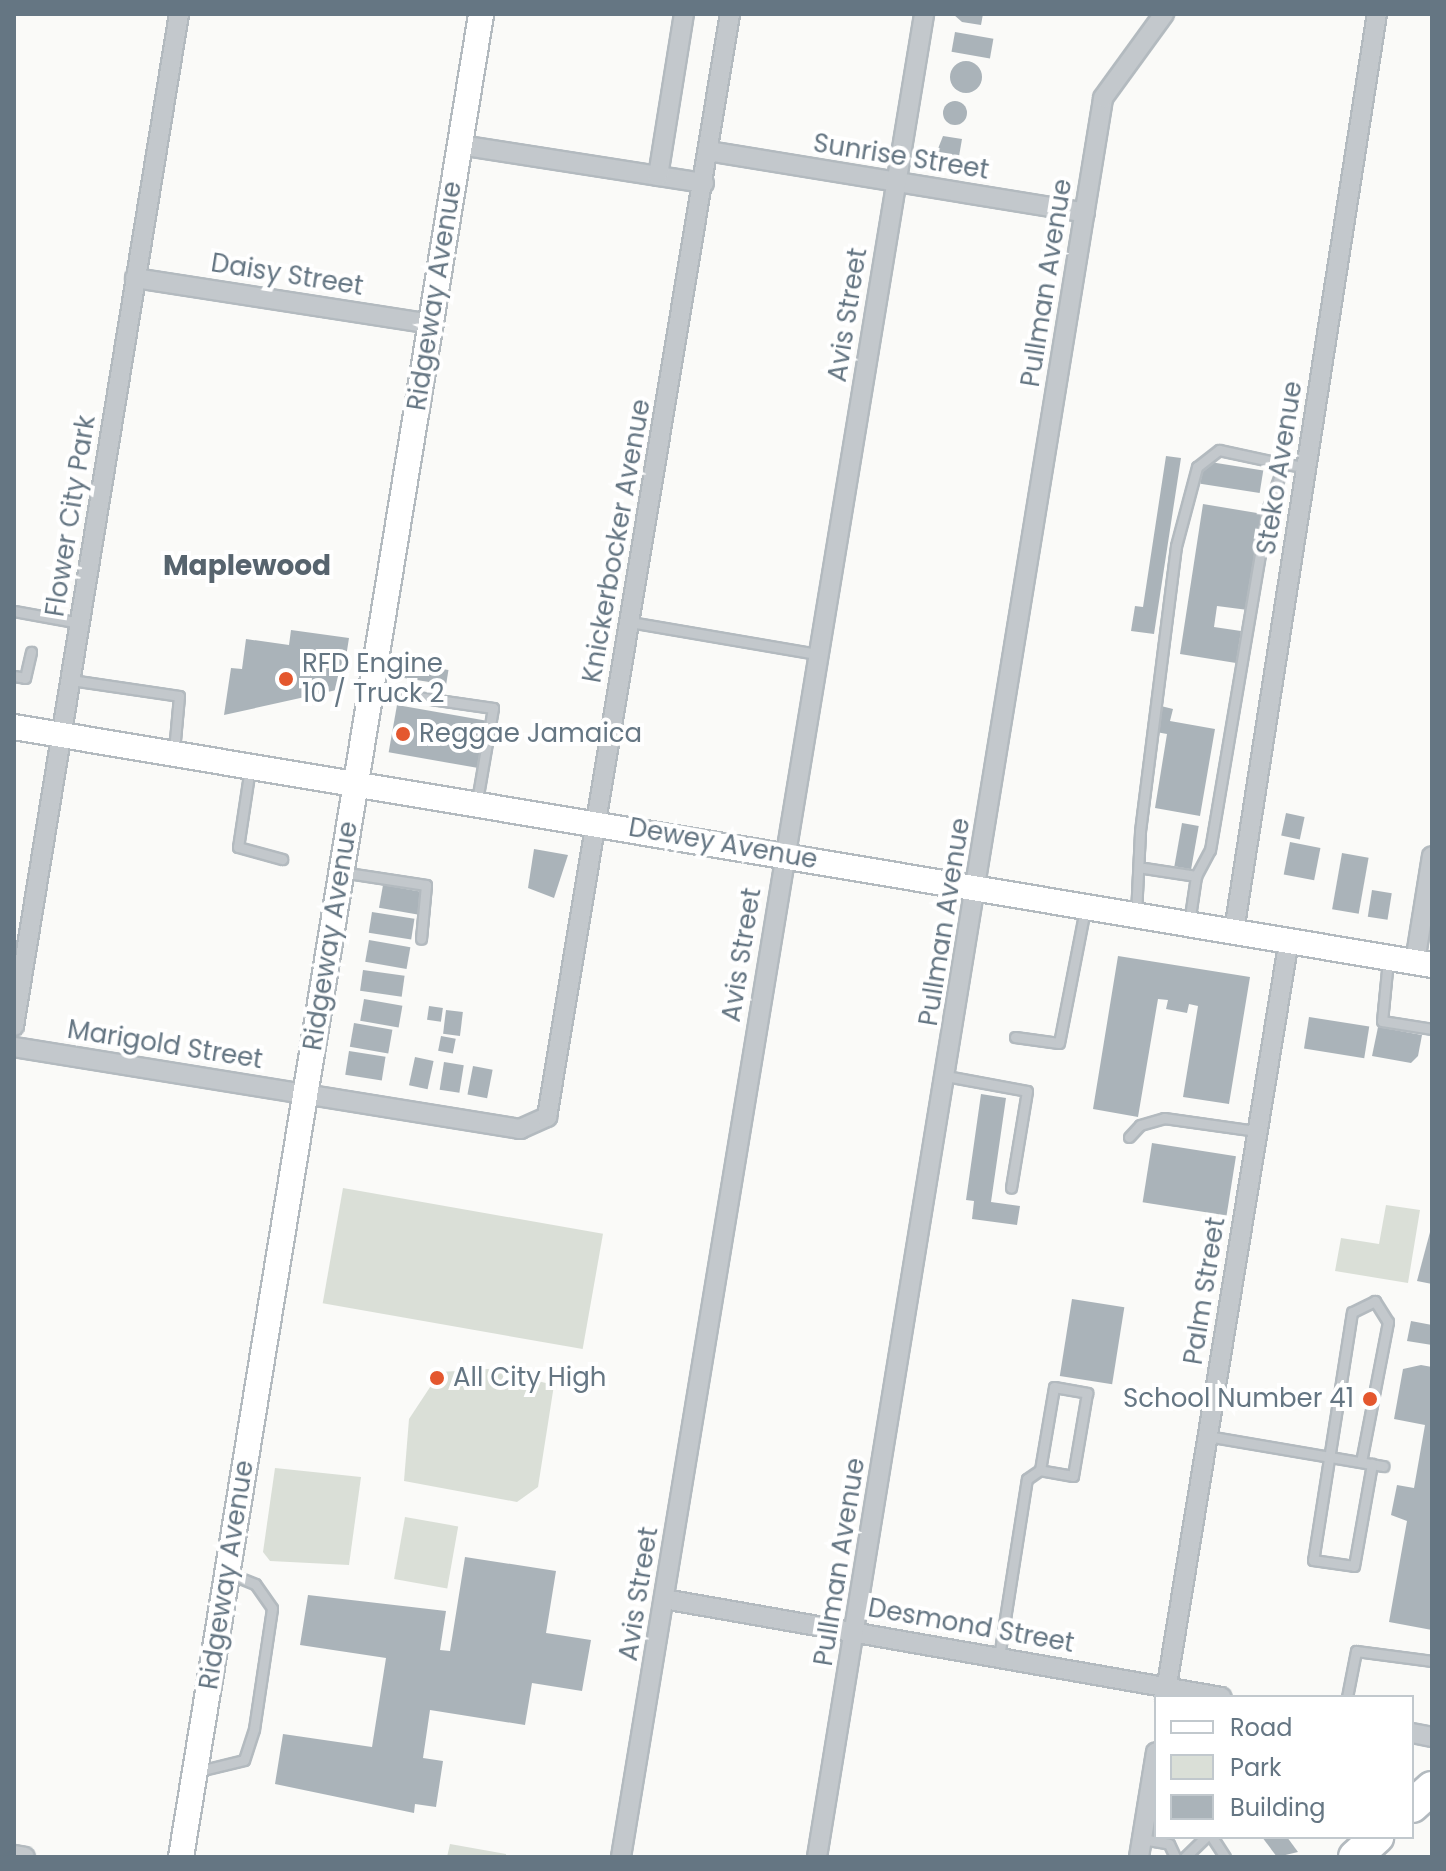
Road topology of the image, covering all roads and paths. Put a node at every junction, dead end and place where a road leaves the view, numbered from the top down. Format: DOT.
graph roads {
  1 [pos="179,14"];
  2 [pos="481,14"];
  3 [pos="684,14"];
  4 [pos="730,14"];
  5 [pos="924,14"];
  6 [pos="1164,14"];
  7 [pos="1377,14"];
  8 [pos="460,145"];
  9 [pos="708,151"];
  10 [pos="658,176"];
  11 [pos="896,182"];
  12 [pos="704,183"];
  13 [pos="1085,213"];
  14 [pos="135,278"];
  15 [pos="431,324"];
  16 [pos="1284,464"];
  17 [pos="1306,467"];
  18 [pos="14,611"];
  19 [pos="630,622"];
  20 [pos="80,623"];
  21 [pos="31,652"];
  22 [pos="818,654"];
  23 [pos="14,676"];
  24 [pos="71,680"];
  25 [pos="403,695"];
  26 [pos="14,727"];
  27 [pos="62,734"];
  28 [pos="174,752"];
  29 [pos="251,764"];
  30 [pos="356,781"];
  31 [pos="477,801"];
  32 [pos="597,822"];
  33 [pos="784,854"];
  34 [pos="1432,856"];
  35 [pos="282,859"];
  36 [pos="1144,868"];
  37 [pos="341,872"];
  38 [pos="1196,876"];
  39 [pos="977,887"];
  40 [pos="1085,905"];
  41 [pos="1136,914"];
  42 [pos="1189,923"];
  43 [pos="1234,931"];
  44 [pos="421,939"];
  45 [pos="1289,940"];
  46 [pos="1388,957"];
  47 [pos="1424,963"];
  48 [pos="14,1026"];
  49 [pos="1432,1029"];
  50 [pos="1015,1037"];
  51 [pos="14,1047"];
  52 [pos="946,1076"];
  53 [pos="305,1094"];
  54 [pos="543,1122"];
  55 [pos="1257,1131"];
  56 [pos="1129,1137"];
  57 [pos="1011,1188"];
  58 [pos="1207,1436"];
  59 [pos="1329,1457"];
  60 [pos="1366,1463"];
  61 [pos="1383,1466"];
  62 [pos="1040,1470"];
  63 [pos="227,1573"];
  64 [pos="664,1599"];
  65 [pos="855,1632"];
  66 [pos="999,1657"];
  67 [pos="1432,1661"];
  68 [pos="1166,1692"];
  69 [pos="1199,1695"];
  70 [pos="1347,1695"];
  71 [pos="1154,1765"];
  72 [pos="194,1772"];
  73 [pos="1432,1788"];
  74 [pos="1414,1804"];
  75 [pos="1204,1839"];
  76 [pos="1213,1839"];
  77 [pos="1375,1839"];
  78 [pos="1141,1848"];
  79 [pos="14,1855"];
  80 [pos="25,1857"];
  81 [pos="181,1857"];
  82 [pos="621,1857"];
  83 [pos="817,1857"];
  84 [pos="1175,1857"];
  85 [pos="1185,1857"];
  86 [pos="1225,1857"];
  87 [pos="1355,1857"];
  1 -- 14 [label="street, Flower City Park"];
  2 -- 8 [label="street, Ridgeway Avenue"];
  3 -- 10 [label="street"];
  4 -- 9 [label="street, Knickerbocker Avenue"];
  5 -- 11 [label="street, Avis Street"];
  6 -- 13 [label="street, Pullman Avenue"];
  7 -- 17 [label="street, Steko Avenue"];
  8 -- 10 [label="street"];
  8 -- 15 [label="street, Ridgeway Avenue"];
  9 -- 11 [label="street, Sunrise Street"];
  9 -- 12 [label="street, Knickerbocker Avenue"];
  10 -- 12 [label="street"];
  11 -- 13 [label="street, Sunrise Street"];
  11 -- 22 [label="street, Avis Street"];
  12 -- 19 [label="street, Knickerbocker Avenue"];
  13 -- 39 [label="street, Pullman Avenue"];
  14 -- 15 [label="street, Daisy Street"];
  14 -- 20 [label="street, Flower City Park"];
  15 -- 30 [label="street, Ridgeway Avenue"];
  16 -- 17 [label="lane"];
  16 -- 36 [label="lane"];
  16 -- 38 [label="lane"];
  17 -- 43 [label="street, Steko Avenue"];
  18 -- 20 [label="lane"];
  19 -- 22 [label="lane"];
  19 -- 32 [label="street, Knickerbocker Avenue"];
  20 -- 24 [label="street, Flower City Park"];
  21 -- 23 [label="lane"];
  22 -- 33 [label="street, Avis Street"];
  24 -- 27 [label="street, Flower City Park"];
  24 -- 28 [label="lane"];
  25 -- 31 [label="lane"];
  26 -- 27 [label="street, Dewey Avenue"];
  27 -- 28 [label="street, Dewey Avenue"];
  27 -- 48 [label="street, Flower City Park"];
  28 -- 29 [label="street, Dewey Avenue"];
  29 -- 30 [label="street, Dewey Avenue"];
  29 -- 35 [label="lane"];
  30 -- 31 [label="street, Dewey Avenue"];
  30 -- 37 [label="street, Ridgeway Avenue"];
  31 -- 32 [label="street, Dewey Avenue"];
  32 -- 33 [label="street, Dewey Avenue"];
  32 -- 54 [label="street, Knickerbocker Avenue"];
  33 -- 39 [label="street, Dewey Avenue"];
  33 -- 64 [label="street, Avis Street"];
  34 -- 47 [label="street"];
  36 -- 38 [label="lane"];
  36 -- 41 [label="lane"];
  37 -- 44 [label="lane"];
  37 -- 53 [label="street, Ridgeway Avenue"];
  38 -- 42 [label="lane"];
  39 -- 40 [label="street, Dewey Avenue"];
  39 -- 52 [label="street, Pullman Avenue"];
  40 -- 41 [label="street, Dewey Avenue"];
  40 -- 50 [label="lane"];
  41 -- 42 [label="street, Dewey Avenue"];
  42 -- 43 [label="street, Dewey Avenue"];
  43 -- 45 [label="street, Dewey Avenue"];
  45 -- 46 [label="street, Dewey Avenue"];
  45 -- 55 [label="street, Palm Street"];
  46 -- 47 [label="street, Dewey Avenue"];
  46 -- 49 [label="lane"];
  51 -- 53 [label="street, Marigold Street"];
  52 -- 57 [label="lane"];
  52 -- 65 [label="street, Pullman Avenue"];
  53 -- 54 [label="street, Marigold Street"];
  53 -- 63 [label="street, Ridgeway Avenue"];
  55 -- 56 [label="lane"];
  55 -- 58 [label="street, Palm Street"];
  58 -- 59 [label="lane"];
  58 -- 68 [label="street, Palm Street"];
  59 -- 60 [label="lane"];
  59 -- 60 [label="lane"];
  59 -- 60 [label="lane"];
  60 -- 61 [label="lane"];
  62 -- 62 [label="lane"];
  62 -- 66 [label="lane"];
  63 -- 72 [label="street, Ridgeway Avenue"];
  63 -- 72 [label="lane"];
  64 -- 65 [label="street, Desmond Street"];
  64 -- 82 [label="street, Avis Street"];
  65 -- 66 [label="street, Desmond Street"];
  65 -- 83 [label="street, Pullman Avenue"];
  66 -- 68 [label="street, Desmond Street"];
  67 -- 70 [label="lane"];
  68 -- 69 [label="street, Desmond Street"];
  71 -- 78 [label="street"];
  72 -- 81 [label="street, Ridgeway Avenue"];
  73 -- 74 [label="highway"];
  75 -- 85 [label="lane"];
  76 -- 86 [label="lane"];
  77 -- 87 [label="highway"];
  78 -- 84 [label="lane"];
  79 -- 80 [label="street"];
}
